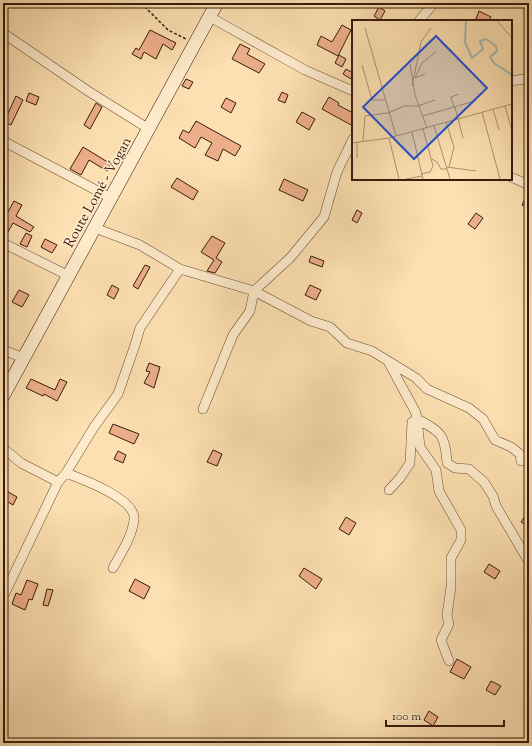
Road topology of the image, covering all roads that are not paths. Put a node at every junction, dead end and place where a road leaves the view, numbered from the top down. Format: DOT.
graph roads {
  1 [pos="218,3"];
  2 [pos="434,3"];
  3 [pos="210,17"];
  4 [pos="420,20"];
  5 [pos="3,33"];
  6 [pos="512,82"];
  7 [pos="529,82"];
  8 [pos="352,91"];
  9 [pos="149,129"];
  10 [pos="3,141"];
  11 [pos="352,141"];
  12 [pos="512,177"];
  13 [pos="529,185"];
  14 [pos="111,198"];
  15 [pos="95,228"];
  16 [pos="3,243"];
  17 [pos="180,269"];
  18 [pos="69,276"];
  19 [pos="254,292"];
  20 [pos="3,350"];
  21 [pos="24,358"];
  22 [pos="389,362"];
  23 [pos="3,396"];
  24 [pos="203,409"];
  25 [pos="417,419"];
  26 [pos="3,448"];
  27 [pos="522,461"];
  28 [pos="66,473"];
  29 [pos="58,482"];
  30 [pos="389,490"];
  31 [pos="529,562"];
  32 [pos="113,568"];
  33 [pos="5,593"];
  34 [pos="449,661"];
  1 -- 3 [label="main road, Route Lomé - Vogan"];
  2 -- 4 [label="street"];
  3 -- 8 [label="street"];
  3 -- 9 [label="main road, Route Lomé - Vogan"];
  5 -- 9 [label="street"];
  6 -- 7 [label="street"];
  9 -- 14 [label="main road, Route Lomé - Vogan"];
  10 -- 14 [label="street"];
  11 -- 19 [label="street"];
  12 -- 13 [label="street"];
  14 -- 15 [label="main road, Route Lomé - Vogan"];
  15 -- 17 [label="street"];
  15 -- 18 [label="main road, Route Lomé - Vogan"];
  16 -- 18 [label="street"];
  17 -- 19 [label="street"];
  17 -- 28 [label="street"];
  18 -- 21 [label="main road, Route Lomé - Vogan"];
  19 -- 22 [label="street"];
  19 -- 24 [label="street"];
  20 -- 21 [label="street"];
  21 -- 23 [label="main road, Route Lomé - Vogan"];
  22 -- 25 [label="street"];
  22 -- 27 [label="street"];
  25 -- 30 [label="street"];
  25 -- 31 [label="street"];
  25 -- 34 [label="street"];
  26 -- 29 [label="street"];
  28 -- 29 [label="street"];
  28 -- 32 [label="street"];
  29 -- 33 [label="street"];
}
